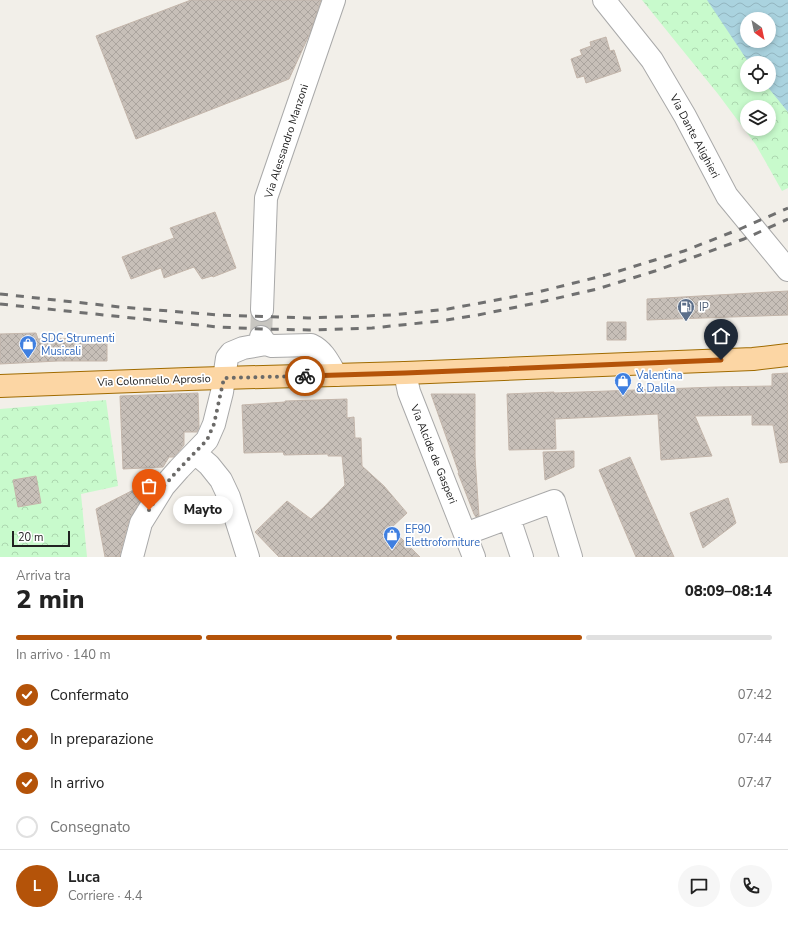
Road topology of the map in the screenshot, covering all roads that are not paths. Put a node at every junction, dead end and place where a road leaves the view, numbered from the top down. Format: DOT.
graph roads {
  1 [pos="334,0"];
  2 [pos="604,0"];
  3 [pos="788,270"];
  4 [pos="262,310"];
  5 [pos="788,355"];
  6 [pos="405,373"];
  7 [pos="336,375"];
  8 [pos="224,378"];
  9 [pos="0,386"];
  10 [pos="195,453"];
  11 [pos="509,518"];
  12 [pos="465,534"];
  13 [pos="132,557"];
  14 [pos="248,557"];
  15 [pos="474,557"];
  16 [pos="522,557"];
  17 [pos="571,557"];
  1 -- 4 [label="street, Via Alessandro Manzoni"];
  2 -- 3 [label="street, Via Dante Alighieri"];
  5 -- 6 [label="main road, Via Colonnello Aprosio"];
  6 -- 7 [label="main road, Via Colonnello Aprosio"];
  6 -- 12 [label="street, Via Alcide de Gasperi"];
  7 -- 8 [label="main road, Via Colonnello Aprosio"];
  7 -- 8 [label="street"];
  8 -- 9 [label="main road, Via Colonnello Aprosio"];
  8 -- 10 [label="street"];
  10 -- 13 [label="street"];
  10 -- 14 [label="street"];
  11 -- 12 [label="street"];
  11 -- 16 [label="street"];
  11 -- 17 [label="street"];
  12 -- 15 [label="street, Via Alcide de Gasperi"];
}
